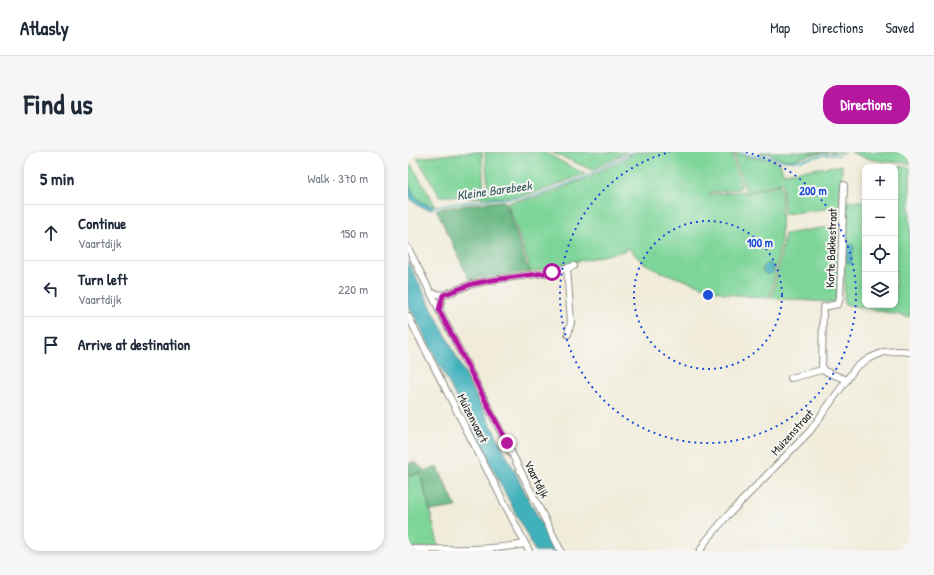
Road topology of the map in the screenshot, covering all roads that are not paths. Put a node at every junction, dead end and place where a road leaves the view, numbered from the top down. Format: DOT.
graph roads {
  1 [pos="844,185"];
  2 [pos="408,248"];
  3 [pos="574,266"];
  4 [pos="567,268"];
  5 [pos="431,293"];
  6 [pos="443,295"];
  7 [pos="439,310"];
  8 [pos="408,316"];
  9 [pos="568,334"];
  10 [pos="910,352"];
  11 [pos="822,370"];
  12 [pos="791,378"];
  13 [pos="847,380"];
  14 [pos="525,544"];
  15 [pos="408,549"];
  16 [pos="529,551"];
  17 [pos="562,551"];
  18 [pos="700,551"];
  1 -- 11 [label="street, Korte Bakkestraat"];
  2 -- 5 [label="street, Vaartdijk"];
  3 -- 4 [label="street"];
  4 -- 6 [label="street"];
  4 -- 9 [label="street"];
  5 -- 6 [label="street"];
  5 -- 7 [label="street, Vaartdijk"];
  6 -- 7 [label="street"];
  7 -- 17 [label="street, Vaartdijk"];
  8 -- 14 [label="street, Muizenvaart"];
  10 -- 13 [label="street, Muizenstraat"];
  11 -- 12 [label="street"];
  11 -- 13 [label="street"];
  13 -- 18 [label="street, Muizenstraat"];
  14 -- 15 [label="street"];
  14 -- 16 [label="street, Muizenvaart"];
}
